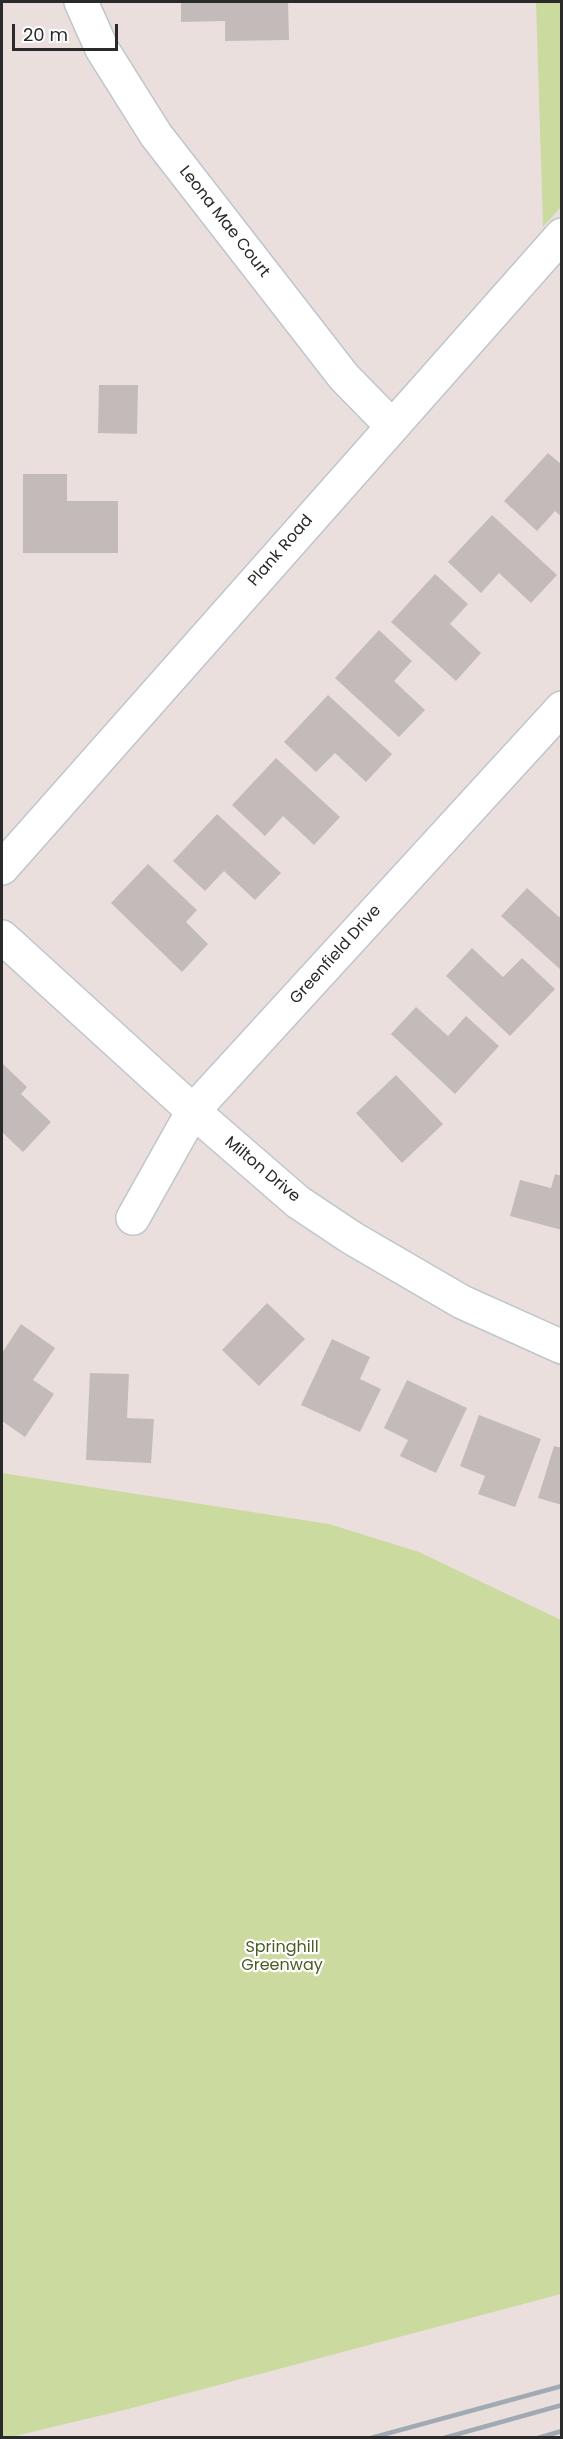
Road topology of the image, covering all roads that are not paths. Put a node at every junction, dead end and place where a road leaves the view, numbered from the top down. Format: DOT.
graph roads {
  1 [pos="81,2"];
  2 [pos="561,235"];
  3 [pos="392,426"];
  4 [pos="561,708"];
  5 [pos="2,868"];
  6 [pos="2,937"];
  7 [pos="193,1111"];
  8 [pos="133,1218"];
  9 [pos="561,1347"];
  1 -- 3 [label="street, Leona Mae Court"];
  2 -- 3 [label="street, Plank Road"];
  3 -- 5 [label="street, Plank Road"];
  4 -- 7 [label="street, Greenfield Drive"];
  6 -- 7 [label="street, Milton Drive"];
  7 -- 8 [label="street, Greenfield Drive"];
  7 -- 9 [label="street, Milton Drive"];
}
